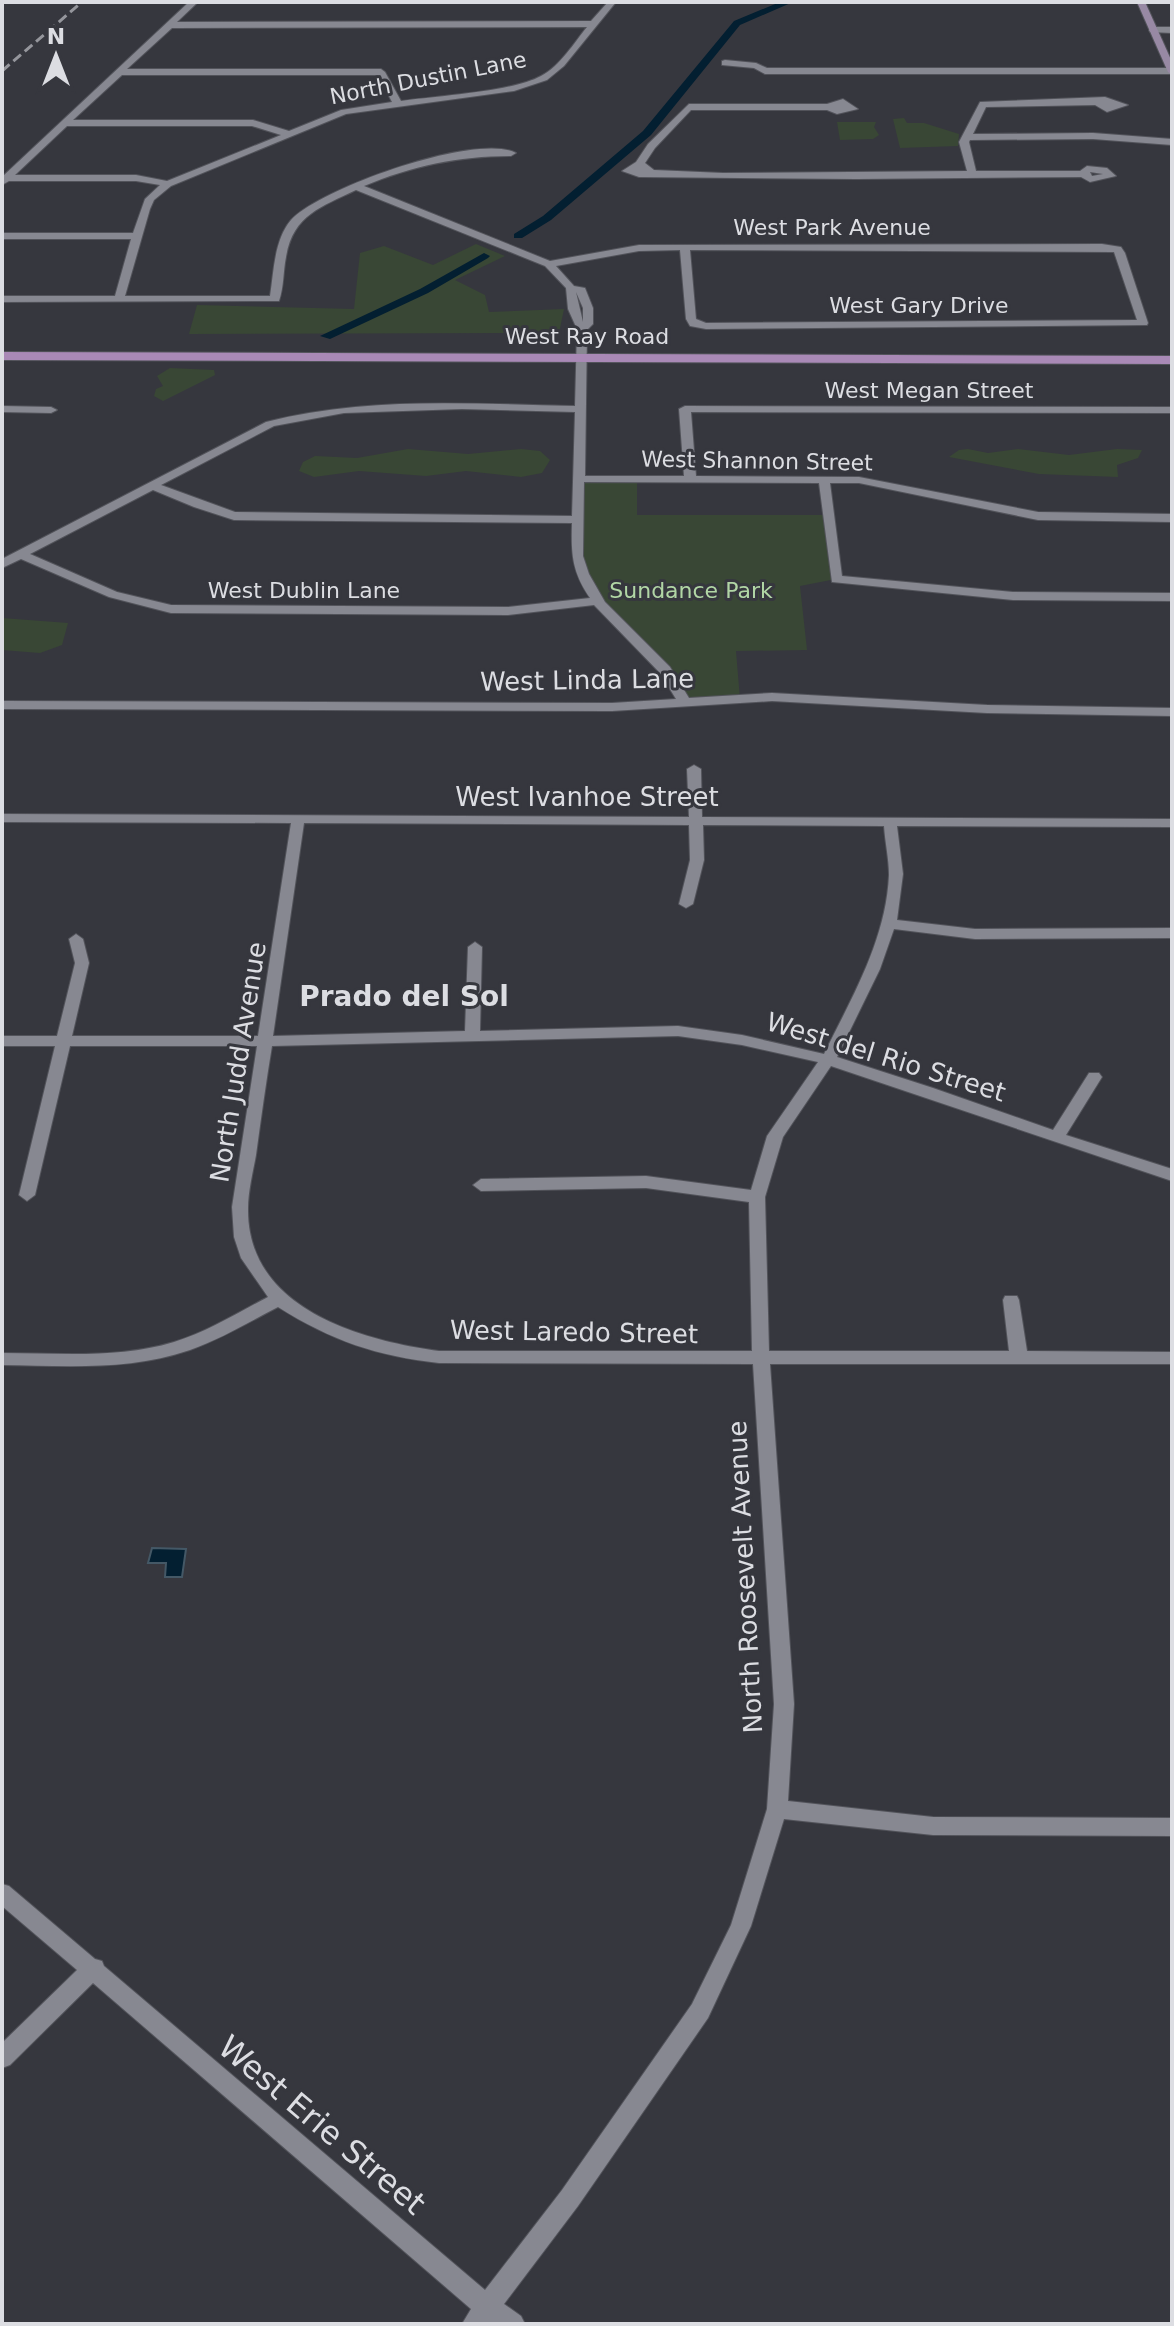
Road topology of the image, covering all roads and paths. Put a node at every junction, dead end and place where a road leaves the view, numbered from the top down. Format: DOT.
graph roads {
  1 [pos="194,2"];
  2 [pos="612,2"];
  3 [pos="1141,2"];
  4 [pos="593,24"];
  5 [pos="170,25"];
  6 [pos="1153,30"];
  7 [pos="1172,30"];
  8 [pos="725,63"];
  9 [pos="1172,71"];
  10 [pos="118,72"];
  11 [pos="1100,102"];
  12 [pos="397,103"];
  13 [pos="828,107"];
  14 [pos="64,123"];
  15 [pos="288,134"];
  16 [pos="967,137"];
  17 [pos="1076,137"];
  18 [pos="1172,142"];
  19 [pos="1172,151"];
  20 [pos="511,153"];
  21 [pos="972,173"];
  22 [pos="1083,174"];
  23 [pos="4,180"];
  24 [pos="168,184"];
  25 [pos="355,186"];
  26 [pos="2,236"];
  27 [pos="137,236"];
  28 [pos="685,247"];
  29 [pos="549,264"];
  30 [pos="2,299"];
  31 [pos="119,299"];
  32 [pos="1143,323"];
  33 [pos="2,344"];
  34 [pos="1172,347"];
  35 [pos="580,352"];
  36 [pos="2,356"];
  37 [pos="1172,360"];
  38 [pos="2,409"];
  39 [pos="579,409"];
  40 [pos="51,410"];
  41 [pos="1172,410"];
  42 [pos="578,479"];
  43 [pos="690,479"];
  44 [pos="824,479"];
  45 [pos="153,486"];
  46 [pos="1172,518"];
  47 [pos="577,520"];
  48 [pos="23,555"];
  49 [pos="2,564"];
  50 [pos="1172,597"];
  51 [pos="595,601"];
  52 [pos="685,703"];
  53 [pos="2,705"];
  54 [pos="1172,712"];
  55 [pos="694,769"];
  56 [pos="2,818"];
  57 [pos="298,820"];
  58 [pos="697,821"];
  59 [pos="890,821"];
  60 [pos="1172,823"];
  61 [pos="686,904"];
  62 [pos="889,924"];
  63 [pos="1172,933"];
  64 [pos="76,939"];
  65 [pos="475,947"];
  66 [pos="472,1036"];
  67 [pos="2,1041"];
  68 [pos="63,1041"];
  69 [pos="266,1041"];
  70 [pos="829,1058"];
  71 [pos="1094,1077"];
  72 [pos="1057,1136"];
  73 [pos="1172,1175"];
  74 [pos="481,1185"];
  75 [pos="27,1195"];
  76 [pos="757,1197"];
  77 [pos="279,1299"];
  78 [pos="1011,1300"];
  79 [pos="1019,1358"];
  80 [pos="1172,1358"];
  81 [pos="2,1359"];
  82 [pos="761,1360"];
  83 [pos="777,1809"];
  84 [pos="1172,1827"];
  85 [pos="2,1893"];
  86 [pos="94,1968"];
  87 [pos="2,2058"];
  88 [pos="480,2315"];
  89 [pos="513,2324"];
  1 -- 5 [label="street"];
  2 -- 4 [label="street, North Dustin Lane"];
  3 -- 6 [label="main road"];
  4 -- 5 [label="street"];
  4 -- 12 [label="street, North Dustin Lane"];
  5 -- 10 [label="street"];
  6 -- 7 [label="street"];
  6 -- 9 [label="main road"];
  8 -- 9 [label="street"];
  10 -- 12 [label="street"];
  10 -- 14 [label="street"];
  11 -- 16 [label="street"];
  12 -- 15 [label="street, North Dustin Lane"];
  13 -- 21 [label="street"];
  14 -- 15 [label="street"];
  14 -- 23 [label="street"];
  15 -- 24 [label="street, North Dustin Lane"];
  16 -- 17 [label="street"];
  16 -- 21 [label="street"];
  17 -- 18 [label="street"];
  17 -- 19 [label="street"];
  20 -- 25 [label="street"];
  21 -- 22 [label="street"];
  23 -- 24 [label="street"];
  24 -- 27 [label="street, North Dustin Lane"];
  25 -- 29 [label="street"];
  25 -- 31 [label="street"];
  26 -- 27 [label="street"];
  27 -- 31 [label="street, North Dustin Lane"];
  28 -- 29 [label="street, West Park Avenue"];
  28 -- 32 [label="street, West Park Avenue"];
  28 -- 32 [label="street, West Gary Drive"];
  29 -- 35 [label="street"];
  30 -- 31 [label="street"];
  33 -- 35 [label="main road, West Ray Road"];
  34 -- 35 [label="main road, West Ray Road"];
  35 -- 36 [label="main road, West Ray Road"];
  35 -- 37 [label="main road, West Ray Road"];
  35 -- 39 [label="street"];
  38 -- 40 [label="street"];
  39 -- 42 [label="street"];
  39 -- 45 [label="street"];
  41 -- 43 [label="street, West Megan Street"];
  42 -- 43 [label="street, West Shannon Street"];
  42 -- 47 [label="street"];
  43 -- 44 [label="street, West Shannon Street"];
  44 -- 46 [label="street, West Shannon Street"];
  44 -- 50 [label="street"];
  45 -- 47 [label="street"];
  45 -- 48 [label="street"];
  47 -- 51 [label="street"];
  48 -- 49 [label="street"];
  48 -- 51 [label="street, West Dublin Lane"];
  51 -- 52 [label="street"];
  52 -- 53 [label="street, West Linda Lane"];
  52 -- 54 [label="street, West Linda Lane"];
  55 -- 58 [label="street"];
  56 -- 57 [label="street, West Ivanhoe Street"];
  57 -- 58 [label="street, West Ivanhoe Street"];
  57 -- 69 [label="street, North Judd Avenue"];
  58 -- 59 [label="street, West Ivanhoe Street"];
  58 -- 61 [label="street"];
  59 -- 60 [label="street, West Ivanhoe Street"];
  59 -- 62 [label="street, North Roosevelt Avenue"];
  62 -- 63 [label="street"];
  62 -- 70 [label="street, North Roosevelt Avenue"];
  64 -- 68 [label="street"];
  65 -- 66 [label="street"];
  66 -- 69 [label="street, West del Rio Street"];
  66 -- 70 [label="street, West del Rio Street"];
  67 -- 68 [label="street, West del Rio Street"];
  68 -- 69 [label="street, West del Rio Street"];
  68 -- 75 [label="street"];
  69 -- 77 [label="street, North Judd Avenue"];
  70 -- 72 [label="street, West del Rio Street"];
  70 -- 76 [label="street, North Roosevelt Avenue"];
  71 -- 72 [label="street"];
  72 -- 73 [label="street, West del Rio Street"];
  74 -- 76 [label="street"];
  76 -- 82 [label="street, North Roosevelt Avenue"];
  77 -- 81 [label="street"];
  77 -- 82 [label="street, West Laredo Street"];
  78 -- 79 [label="street"];
  79 -- 80 [label="street, West Laredo Street"];
  79 -- 82 [label="street, West Laredo Street"];
  82 -- 83 [label="street, North Roosevelt Avenue"];
  83 -- 84 [label="street"];
  83 -- 88 [label="street, North Roosevelt Avenue"];
  85 -- 86 [label="street, West Erie Street"];
  86 -- 87 [label="street"];
  86 -- 88 [label="street, West Erie Street"];
  88 -- 89 [label="street, West Erie Street"];
}
